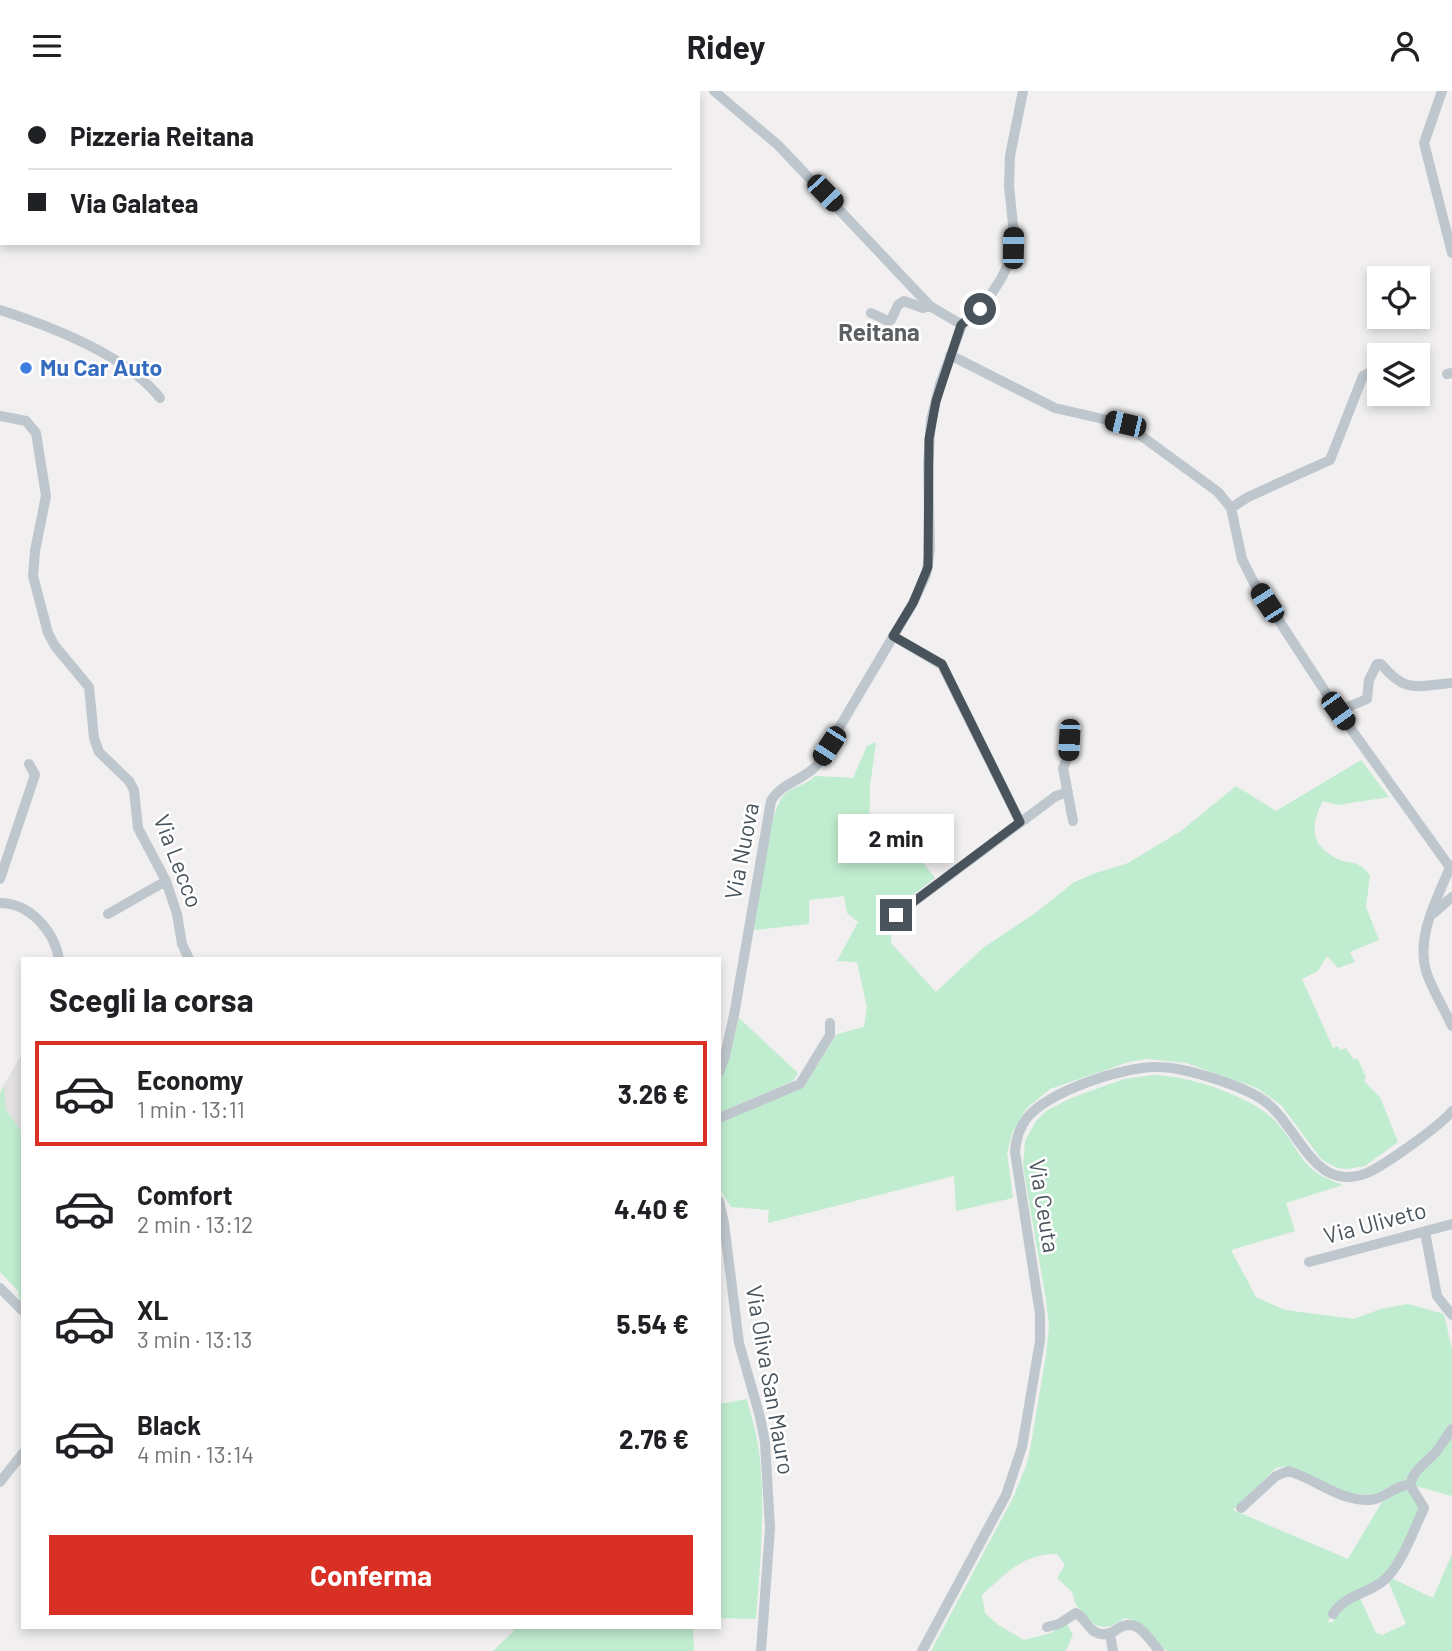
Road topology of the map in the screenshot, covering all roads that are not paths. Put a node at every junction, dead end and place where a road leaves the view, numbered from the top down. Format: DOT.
graph roads {
  1 [pos="714,91"];
  2 [pos="1023,91"];
  3 [pos="1441,91"];
  4 [pos="1452,253"];
  5 [pos="930,306"];
  6 [pos="0,310"];
  7 [pos="871,313"];
  8 [pos="961,325"];
  9 [pos="950,355"];
  10 [pos="1367,374"];
  11 [pos="160,398"];
  12 [pos="0,416"];
  13 [pos="1231,508"];
  14 [pos="893,636"];
  15 [pos="1452,683"];
  16 [pos="1338,711"];
  17 [pos="1070,724"];
  18 [pos="29,764"];
  19 [pos="1068,792"];
  20 [pos="1073,821"];
  21 [pos="1020,822"];
  22 [pos="1451,868"];
  23 [pos="0,879"];
  24 [pos="166,881"];
  25 [pos="1452,897"];
  26 [pos="0,904"];
  27 [pos="108,914"];
  28 [pos="896,915"];
  29 [pos="1432,915"];
  30 [pos="58,957"];
  31 [pos="188,957"];
  32 [pos="830,1023"];
  33 [pos="1452,1026"];
  34 [pos="721,1067"];
  35 [pos="1452,1111"];
  36 [pos="721,1117"];
  37 [pos="721,1210"];
  38 [pos="1452,1224"];
  39 [pos="1425,1232"];
  40 [pos="1309,1262"];
  41 [pos="0,1288"];
  42 [pos="21,1309"];
  43 [pos="1452,1315"];
  44 [pos="1452,1429"];
  45 [pos="21,1456"];
  46 [pos="0,1482"];
  47 [pos="1410,1485"];
  48 [pos="1241,1508"];
  49 [pos="1333,1614"];
  50 [pos="1047,1627"];
  51 [pos="1110,1634"];
  52 [pos="761,1651"];
  53 [pos="922,1651"];
  54 [pos="1113,1651"];
  55 [pos="1158,1651"];
  1 -- 5 [label="street"];
  2 -- 8 [label="street"];
  3 -- 4 [label="street"];
  5 -- 7 [label="street"];
  5 -- 8 [label="street"];
  6 -- 11 [label="street"];
  8 -- 9 [label="street, Via Nuova"];
  9 -- 13 [label="street"];
  9 -- 14 [label="street, Via Nuova"];
  10 -- 13 [label="street"];
  12 -- 24 [label="street, Via Lecco"];
  13 -- 16 [label="street"];
  14 -- 21 [label="street"];
  14 -- 34 [label="street, Via Nuova"];
  15 -- 16 [label="street"];
  16 -- 22 [label="street"];
  17 -- 19 [label="street"];
  18 -- 23 [label="street"];
  19 -- 20 [label="street"];
  19 -- 21 [label="street"];
  21 -- 28 [label="street"];
  22 -- 29 [label="street"];
  24 -- 27 [label="street"];
  24 -- 31 [label="street, Via Lecco"];
  25 -- 29 [label="street"];
  26 -- 30 [label="street"];
  29 -- 33 [label="street"];
  32 -- 36 [label="street"];
  35 -- 53 [label="street, Via Ceuta"];
  37 -- 52 [label="street, Via Oliva San Mauro"];
  38 -- 39 [label="street, Via Uliveto"];
  39 -- 40 [label="street, Via Uliveto"];
  39 -- 43 [label="street"];
  41 -- 42 [label="street"];
  44 -- 47 [label="street"];
  45 -- 46 [label="street"];
  47 -- 48 [label="street"];
  47 -- 49 [label="street"];
  50 -- 51 [label="street"];
  51 -- 54 [label="street"];
  51 -- 55 [label="street"];
}
